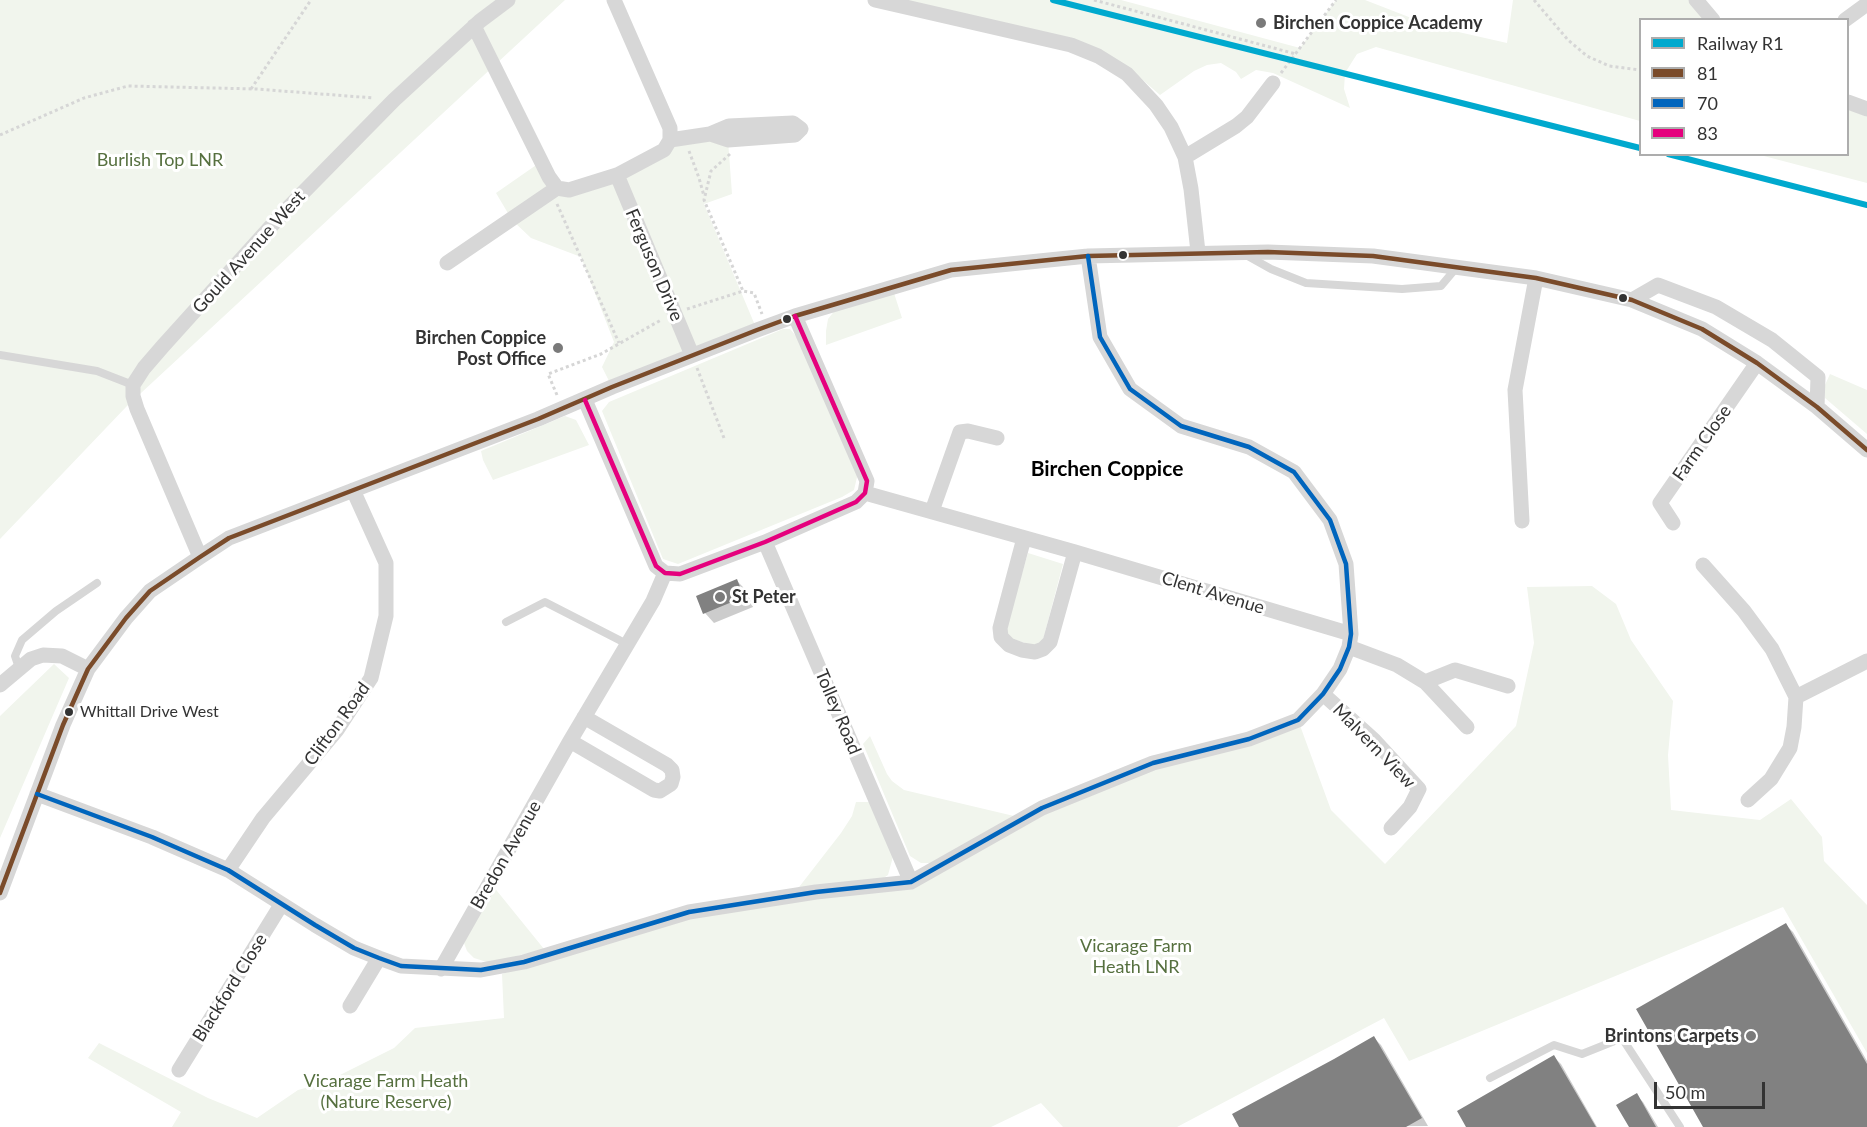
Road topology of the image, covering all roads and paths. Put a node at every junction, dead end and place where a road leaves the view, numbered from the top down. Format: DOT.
graph roads {
  1 [pos="311,0"];
  2 [pos="508,0"];
  3 [pos="614,0"];
  4 [pos="875,0"];
  5 [pos="1094,0"];
  6 [pos="1336,0"];
  7 [pos="1533,0"];
  8 [pos="1696,0"];
  9 [pos="1867,4"];
  10 [pos="1711,18"];
  11 [pos="1848,18"];
  12 [pos="474,26"];
  13 [pos="1296,54"];
  14 [pos="1639,70"];
  15 [pos="1273,83"];
  16 [pos="251,89"];
  17 [pos="394,100"];
  18 [pos="1849,102"];
  19 [pos="1867,108"];
  20 [pos="710,134"];
  21 [pos="0,135"];
  22 [pos="740,139"];
  23 [pos="670,141"];
  24 [pos="690,146"];
  25 [pos="1185,157"];
  26 [pos="617,175"];
  27 [pos="554,190"];
  28 [pos="704,200"];
  29 [pos="1198,252"];
  30 [pos="1242,252"];
  31 [pos="1088,256"];
  32 [pos="447,263"];
  33 [pos="1457,267"];
  34 [pos="1536,278"];
  35 [pos="743,291"];
  36 [pos="1632,300"];
  37 [pos="674,313"];
  38 [pos="762,315"];
  39 [pos="795,316"];
  40 [pos="619,344"];
  41 [pos="0,355"];
  42 [pos="692,355"];
  43 [pos="1757,363"];
  44 [pos="133,385"];
  45 [pos="585,400"];
  46 [pos="1817,407"];
  47 [pos="564,409"];
  48 [pos="724,438"];
  49 [pos="997,438"];
  50 [pos="1867,450"];
  51 [pos="353,490"];
  52 [pos="865,493"];
  53 [pos="932,511"];
  54 [pos="1522,521"];
  55 [pos="1673,523"];
  56 [pos="1024,538"];
  57 [pos="765,542"];
  58 [pos="1076,552"];
  59 [pos="200,556"];
  60 [pos="1702,565"];
  61 [pos="665,573"];
  62 [pos="98,583"];
  63 [pos="506,622"];
  64 [pos="1350,640"];
  65 [pos="627,644"];
  66 [pos="1867,662"];
  67 [pos="19,668"];
  68 [pos="88,669"];
  69 [pos="1425,682"];
  70 [pos="0,685"];
  71 [pos="1508,686"];
  72 [pos="1323,694"];
  73 [pos="1796,697"];
  74 [pos="584,717"];
  75 [pos="1467,727"];
  76 [pos="570,741"];
  77 [pos="37,794"];
  78 [pos="1748,800"];
  79 [pos="1391,828"];
  80 [pos="228,870"];
  81 [pos="911,882"];
  82 [pos="0,893"];
  83 [pos="281,905"];
  84 [pos="379,958"];
  85 [pos="441,969"];
  86 [pos="350,1006"];
  87 [pos="178,1070"];
  88 [pos="1490,1077"];
  89 [pos="1680,1127"];
  1 -- 16 [label="path"];
  2 -- 12 [label="street, Gould Avenue West"];
  3 -- 23 [label="street"];
  4 -- 25 [label="street"];
  5 -- 13 [label="path"];
  6 -- 13 [label="path"];
  7 -- 14 [label="path"];
  8 -- 10 [label="street"];
  9 -- 11 [label="street"];
  12 -- 17 [label="street, Gould Avenue West"];
  12 -- 27 [label="street"];
  13 -- 15 [label="path"];
  15 -- 25 [label="street"];
  16 -- 17 [label="path"];
  16 -- 21 [label="path"];
  17 -- 44 [label="street, Gould Avenue West"];
  18 -- 19 [label="street"];
  20 -- 22 [label="street"];
  20 -- 22 [label="street"];
  20 -- 23 [label="street"];
  22 -- 28 [label="path"];
  23 -- 26 [label="street"];
  24 -- 28 [label="path"];
  25 -- 29 [label="street"];
  26 -- 27 [label="street"];
  26 -- 37 [label="street, Ferguson Drive"];
  27 -- 32 [label="street"];
  27 -- 40 [label="path"];
  28 -- 35 [label="path"];
  29 -- 30 [label="street"];
  29 -- 31 [label="street"];
  30 -- 33 [label="street"];
  30 -- 33 [label="lane"];
  31 -- 39 [label="street"];
  31 -- 64 [label="street"];
  33 -- 34 [label="street"];
  34 -- 36 [label="street"];
  34 -- 54 [label="street"];
  35 -- 37 [label="path"];
  35 -- 38 [label="path"];
  36 -- 43 [label="street"];
  36 -- 46 [label="street"];
  37 -- 40 [label="path"];
  37 -- 42 [label="street, Ferguson Drive"];
  39 -- 42 [label="street"];
  39 -- 52 [label="street"];
  40 -- 47 [label="path"];
  41 -- 44 [label="lane"];
  42 -- 45 [label="street"];
  42 -- 48 [label="path"];
  43 -- 46 [label="street"];
  43 -- 55 [label="street, Farm Close"];
  44 -- 59 [label="street"];
  45 -- 47 [label="street"];
  45 -- 61 [label="street"];
  46 -- 50 [label="street"];
  47 -- 51 [label="street"];
  49 -- 53 [label="street"];
  51 -- 59 [label="street"];
  51 -- 80 [label="street, Clifton Road"];
  52 -- 53 [label="street, Clent Avenue"];
  52 -- 57 [label="street"];
  53 -- 56 [label="street, Clent Avenue"];
  56 -- 58 [label="street, Clent Avenue"];
  56 -- 58 [label="street"];
  57 -- 61 [label="street"];
  57 -- 81 [label="street, Tolley Road"];
  58 -- 64 [label="street, Clent Avenue"];
  59 -- 68 [label="street"];
  60 -- 73 [label="street"];
  61 -- 65 [label="street, Bredon Avenue"];
  62 -- 67 [label="lane"];
  63 -- 65 [label="lane"];
  64 -- 69 [label="street, Clent Avenue"];
  64 -- 72 [label="street"];
  65 -- 74 [label="street, Bredon Avenue"];
  66 -- 73 [label="street"];
  67 -- 68 [label="street"];
  67 -- 70 [label="street"];
  68 -- 77 [label="street"];
  69 -- 71 [label="street"];
  69 -- 75 [label="street, Clent Avenue"];
  72 -- 79 [label="street, Malvern View"];
  72 -- 81 [label="street"];
  73 -- 78 [label="street"];
  74 -- 76 [label="street, Bredon Avenue"];
  74 -- 76 [label="street"];
  76 -- 85 [label="street, Bredon Avenue"];
  77 -- 80 [label="street"];
  77 -- 82 [label="street"];
  80 -- 83 [label="street"];
  81 -- 85 [label="street"];
  83 -- 84 [label="street"];
  83 -- 87 [label="street, Blackford Close"];
  84 -- 85 [label="street"];
  84 -- 86 [label="street"];
  88 -- 89 [label="lane"];
}
